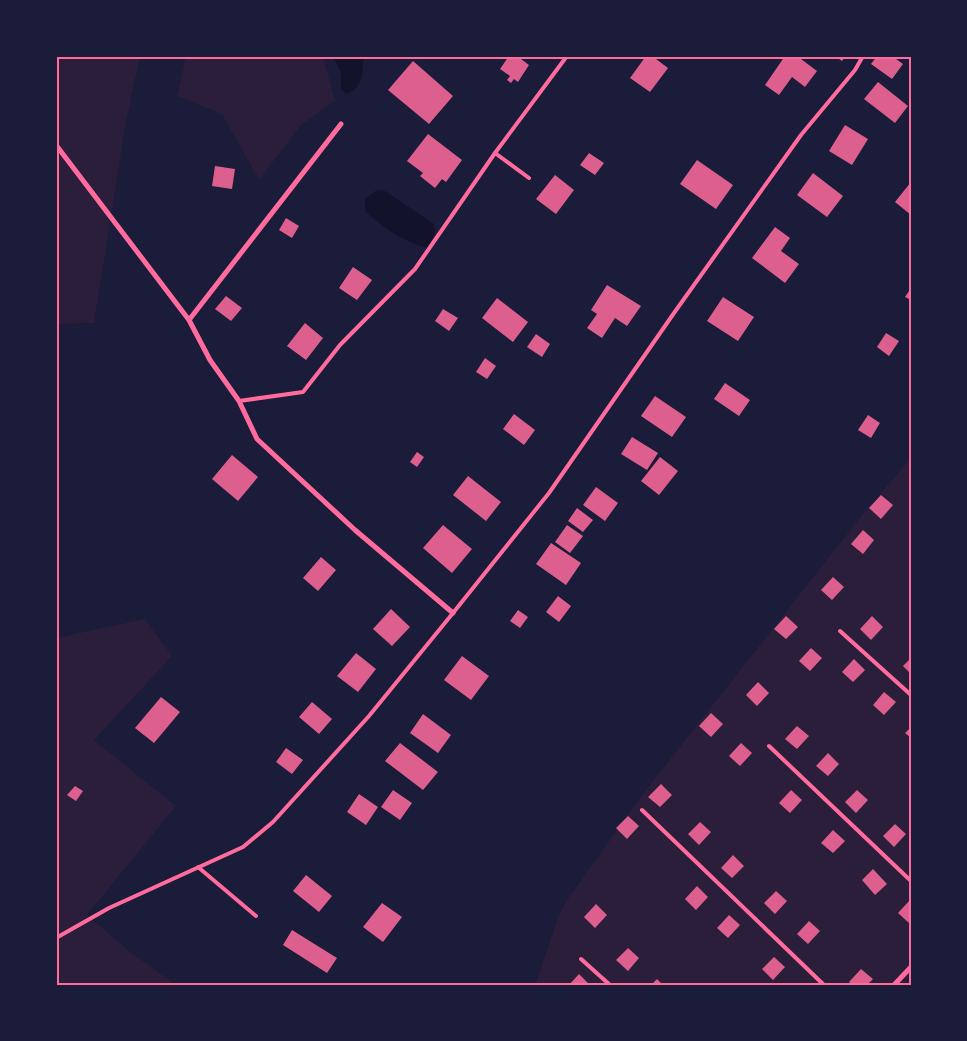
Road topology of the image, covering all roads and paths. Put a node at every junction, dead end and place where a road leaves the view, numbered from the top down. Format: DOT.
graph roads {
  1 [pos="567,56"];
  2 [pos="863,56"];
  3 [pos="341,124"];
  4 [pos="56,145"];
  5 [pos="495,153"];
  6 [pos="529,178"];
  7 [pos="189,320"];
  8 [pos="239,401"];
  9 [pos="453,613"];
  10 [pos="840,632"];
  11 [pos="911,695"];
  12 [pos="769,746"];
  13 [pos="642,810"];
  14 [pos="198,867"];
  15 [pos="911,881"];
  16 [pos="256,916"];
  17 [pos="56,938"];
  18 [pos="581,959"];
  19 [pos="911,967"];
  20 [pos="610,985"];
  21 [pos="824,985"];
  22 [pos="894,985"];
  1 -- 5 [label="lane"];
  2 -- 9 [label="lane"];
  3 -- 7 [label="street"];
  4 -- 7 [label="street"];
  5 -- 6 [label="lane"];
  5 -- 8 [label="lane"];
  7 -- 8 [label="street"];
  8 -- 9 [label="street"];
  9 -- 14 [label="lane"];
  10 -- 11 [label="lane"];
  12 -- 15 [label="lane"];
  13 -- 21 [label="lane"];
  14 -- 16 [label="lane"];
  14 -- 17 [label="lane"];
  18 -- 20 [label="lane"];
  19 -- 22 [label="street"];
}
